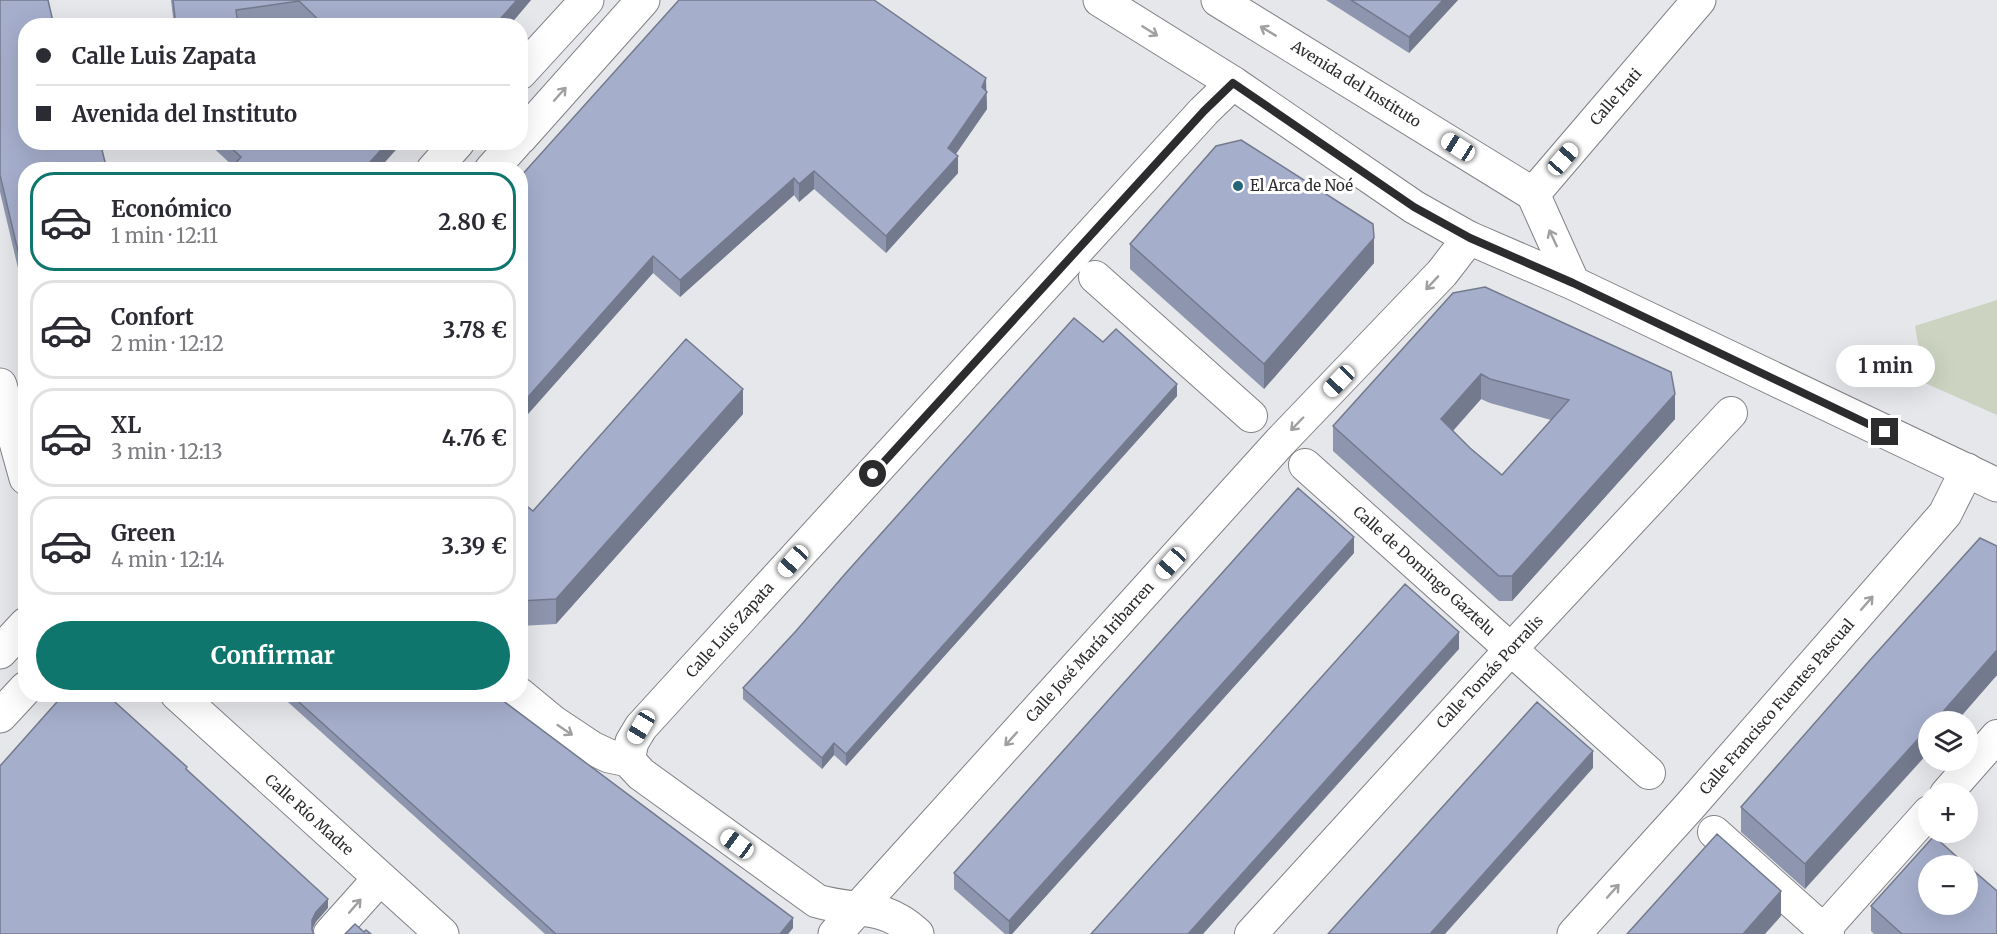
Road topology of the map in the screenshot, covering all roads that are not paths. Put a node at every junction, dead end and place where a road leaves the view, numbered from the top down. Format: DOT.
graph roads {
  1 [pos="587,0"];
  2 [pos="642,0"];
  3 [pos="1100,0"];
  4 [pos="1218,0"];
  5 [pos="1699,0"];
  6 [pos="528,65"];
  7 [pos="1233,83"];
  8 [pos="528,129"];
  9 [pos="451,150"];
  10 [pos="509,150"];
  11 [pos="440,162"];
  12 [pos="498,162"];
  13 [pos="1533,194"];
  14 [pos="1470,238"];
  15 [pos="1095,277"];
  16 [pos="1573,283"];
  17 [pos="0,385"];
  18 [pos="1731,412"];
  19 [pos="1251,416"];
  20 [pos="18,449"];
  21 [pos="1305,465"];
  22 [pos="1967,471"];
  23 [pos="1997,485"];
  24 [pos="18,633"];
  25 [pos="1511,649"];
  26 [pos="0,652"];
  27 [pos="18,697"];
  28 [pos="528,701"];
  29 [pos="186,702"];
  30 [pos="0,716"];
  31 [pos="1997,736"];
  32 [pos="628,760"];
  33 [pos="1649,773"];
  34 [pos="1956,783"];
  35 [pos="1918,825"];
  36 [pos="1714,832"];
  37 [pos="380,878"];
  38 [pos="858,909"];
  39 [pos="1824,933"];
  40 [pos="330,934"];
  41 [pos="442,934"];
  42 [pos="835,934"];
  43 [pos="917,934"];
  44 [pos="1251,934"];
  45 [pos="1574,934"];
  1 -- 6 [label="street"];
  8 -- 2 [label="street, one-way"];
  3 -- 7 [label="street, one-way"];
  13 -- 4 [label="street, Avenida del Instituto, one-way"];
  5 -- 13 [label="street, Calle Irati"];
  7 -- 14 [label="street"];
  7 -- 32 [label="street, Calle Luis Zapata"];
  9 -- 11 [label="street"];
  10 -- 12 [label="street"];
  16 -- 13 [label="street, one-way"];
  14 -- 16 [label="street"];
  14 -- 38 [label="street, Calle José María Iribarren, one-way"];
  15 -- 19 [label="street"];
  16 -- 22 [label="street"];
  17 -- 20 [label="street"];
  18 -- 25 [label="street, Calle Tomás Porralis"];
  21 -- 25 [label="street, Calle de Domingo Gaztelu"];
  22 -- 23 [label="street"];
  45 -- 22 [label="street, Calle Francisco Fuentes Pascual, one-way"];
  24 -- 26 [label="street"];
  25 -- 33 [label="street, Calle de Domingo Gaztelu"];
  25 -- 44 [label="street, Calle Tomás Porralis"];
  27 -- 30 [label="street"];
  28 -- 32 [label="street, one-way"];
  29 -- 37 [label="street, Calle Río Madre"];
  31 -- 34 [label="street"];
  32 -- 38 [label="street"];
  35 -- 39 [label="street"];
  36 -- 39 [label="street"];
  40 -- 37 [label="street, one-way"];
  37 -- 41 [label="street, Calle Río Madre"];
  38 -- 42 [label="street, Calle José María Iribarren"];
  38 -- 43 [label="street"];
}
